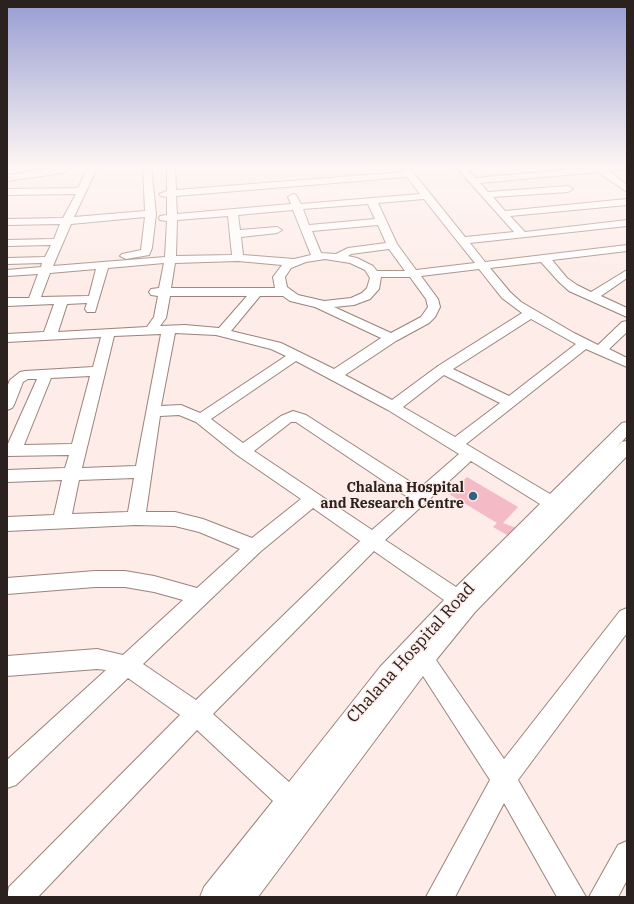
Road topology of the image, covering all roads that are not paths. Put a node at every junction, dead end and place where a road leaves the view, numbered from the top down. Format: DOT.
graph roads {
  1 [pos="74,208"];
  2 [pos="151,208"];
  3 [pos="168,208"];
  4 [pos="282,208"];
  5 [pos="298,208"];
  6 [pos="375,208"];
  7 [pos="437,208"];
  8 [pos="498,208"];
  9 [pos="565,208"];
  10 [pos="233,212"];
  11 [pos="151,214"];
  12 [pos="503,214"];
  13 [pos="168,218"];
  14 [pos="67,221"];
  15 [pos="7,222"];
  16 [pos="382,222"];
  17 [pos="625,225"];
  18 [pos="306,228"];
  19 [pos="277,230"];
  20 [pos="236,234"];
  21 [pos="522,234"];
  22 [pos="462,240"];
  23 [pos="58,242"];
  24 [pos="7,243"];
  25 [pos="392,245"];
  26 [pos="627,248"];
  27 [pos="317,256"];
  28 [pos="339,257"];
  29 [pos="238,258"];
  30 [pos="544,258"];
  31 [pos="166,260"];
  32 [pos="7,261"];
  33 [pos="293,262"];
  34 [pos="47,265"];
  35 [pos="103,265"];
  36 [pos="482,266"];
  37 [pos="7,273"];
  38 [pos="375,274"];
  39 [pos="412,274"];
  40 [pos="626,275"];
  41 [pos="160,292"];
  42 [pos="257,292"];
  43 [pos="284,292"];
  44 [pos="592,297"];
  45 [pos="34,300"];
  46 [pos="62,300"];
  47 [pos="7,302"];
  48 [pos="316,304"];
  49 [pos="627,313"];
  50 [pos="530,314"];
  51 [pos="627,325"];
  52 [pos="159,328"];
  53 [pos="109,332"];
  54 [pos="223,332"];
  55 [pos="50,335"];
  56 [pos="7,338"];
  57 [pos="391,338"];
  58 [pos="584,344"];
  59 [pos="599,351"];
  60 [pos="295,356"];
  61 [pos="627,363"];
  62 [pos="443,369"];
  63 [pos="100,371"];
  64 [pos="46,374"];
  65 [pos="335,375"];
  66 [pos="510,402"];
  67 [pos="7,405"];
  68 [pos="392,407"];
  69 [pos="153,411"];
  70 [pos="201,419"];
  71 [pos="627,427"];
  72 [pos="627,446"];
  73 [pos="78,449"];
  74 [pos="462,449"];
  75 [pos="10,451"];
  76 [pos="243,451"];
  77 [pos="143,472"];
  78 [pos="72,473"];
  79 [pos="7,476"];
  80 [pos="420,497"];
  81 [pos="313,499"];
  82 [pos="558,507"];
  83 [pos="136,518"];
  84 [pos="62,520"];
  85 [pos="7,524"];
  86 [pos="373,540"];
  87 [pos="254,547"];
  88 [pos="7,586"];
  89 [pos="199,597"];
  90 [pos="463,602"];
  91 [pos="627,617"];
  92 [pos="423,659"];
  93 [pos="127,665"];
  94 [pos="7,666"];
  95 [pos="197,714"];
  96 [pos="7,776"];
  97 [pos="504,779"];
  98 [pos="298,806"];
  99 [pos="627,854"];
  100 [pos="19,897"];
  101 [pos="214,897"];
  102 [pos="241,897"];
  103 [pos="440,897"];
  104 [pos="572,897"];
  105 [pos="603,897"];
  1 -- 14 [label="street"];
  2 -- 11 [label="street"];
  3 -- 13 [label="street"];
  4 -- 10 [label="street"];
  5 -- 18 [label="street"];
  6 -- 16 [label="street"];
  7 -- 22 [label="street"];
  8 -- 12 [label="street"];
  9 -- 12 [label="street"];
  10 -- 13 [label="street"];
  10 -- 20 [label="street"];
  11 -- 14 [label="street"];
  11 -- 34 [label="street"];
  12 -- 21 [label="street"];
  13 -- 31 [label="street"];
  14 -- 15 [label="street"];
  14 -- 23 [label="street"];
  16 -- 18 [label="street"];
  16 -- 25 [label="street"];
  17 -- 21 [label="street"];
  18 -- 27 [label="street"];
  19 -- 20 [label="street"];
  20 -- 29 [label="street"];
  21 -- 22 [label="street"];
  22 -- 36 [label="street"];
  23 -- 24 [label="street"];
  23 -- 34 [label="street"];
  25 -- 28 [label="street"];
  25 -- 39 [label="street"];
  26 -- 30 [label="street"];
  27 -- 28 [label="street"];
  27 -- 33 [label="street"];
  28 -- 38 [label="street"];
  29 -- 31 [label="street"];
  29 -- 33 [label="street"];
  30 -- 36 [label="street"];
  30 -- 44 [label="street"];
  31 -- 35 [label="street"];
  31 -- 41 [label="street"];
  32 -- 34 [label="street"];
  33 -- 43 [label="street"];
  34 -- 35 [label="street"];
  34 -- 37 [label="street"];
  34 -- 45 [label="street"];
  35 -- 46 [label="street"];
  36 -- 39 [label="street"];
  36 -- 50 [label="street"];
  38 -- 39 [label="street"];
  38 -- 48 [label="street"];
  39 -- 57 [label="street"];
  40 -- 44 [label="street"];
  41 -- 42 [label="street"];
  41 -- 52 [label="street"];
  42 -- 43 [label="street"];
  42 -- 54 [label="street"];
  43 -- 48 [label="street"];
  44 -- 49 [label="street"];
  45 -- 46 [label="street"];
  45 -- 47 [label="street"];
  46 -- 55 [label="street"];
  48 -- 57 [label="street"];
  50 -- 58 [label="street"];
  50 -- 62 [label="street"];
  51 -- 59 [label="street"];
  52 -- 53 [label="street"];
  52 -- 54 [label="street"];
  52 -- 69 [label="street"];
  53 -- 55 [label="street"];
  53 -- 63 [label="street"];
  54 -- 60 [label="street"];
  55 -- 56 [label="street"];
  57 -- 65 [label="street"];
  58 -- 59 [label="street"];
  58 -- 66 [label="street"];
  59 -- 61 [label="street"];
  60 -- 65 [label="street"];
  60 -- 70 [label="street"];
  62 -- 66 [label="street"];
  62 -- 68 [label="street"];
  63 -- 64 [label="street"];
  63 -- 73 [label="street"];
  64 -- 67 [label="street"];
  64 -- 75 [label="street"];
  65 -- 68 [label="street"];
  66 -- 74 [label="street"];
  68 -- 74 [label="street"];
  69 -- 70 [label="street"];
  69 -- 77 [label="street"];
  70 -- 76 [label="street"];
  71 -- 82 [label="street"];
  72 -- 82 [label="street, Chalana Hospital Road"];
  73 -- 75 [label="street"];
  73 -- 78 [label="street"];
  74 -- 80 [label="street"];
  74 -- 82 [label="street"];
  76 -- 80 [label="street"];
  76 -- 81 [label="street"];
  77 -- 78 [label="street"];
  77 -- 83 [label="street"];
  78 -- 79 [label="street"];
  78 -- 84 [label="street"];
  80 -- 86 [label="street"];
  81 -- 86 [label="street"];
  81 -- 87 [label="street"];
  82 -- 90 [label="street, Chalana Hospital Road"];
  83 -- 84 [label="street"];
  83 -- 87 [label="street"];
  84 -- 85 [label="street"];
  86 -- 90 [label="street"];
  86 -- 95 [label="street"];
  87 -- 89 [label="street"];
  88 -- 89 [label="street"];
  89 -- 93 [label="street"];
  90 -- 92 [label="street, Chalana Hospital Road"];
  90 -- 98 [label="street, Chalana Hospital Road"];
  91 -- 97 [label="street"];
  92 -- 97 [label="street"];
  92 -- 98 [label="street, Chalana Hospital Road"];
  93 -- 94 [label="street"];
  93 -- 95 [label="street"];
  93 -- 96 [label="street"];
  95 -- 98 [label="street"];
  95 -- 100 [label="street"];
  97 -- 103 [label="street"];
  97 -- 104 [label="street"];
  98 -- 101 [label="street, Chalana Hospital Road"];
  98 -- 102 [label="street, Chalana Hospital Road"];
  99 -- 105 [label="street"];
}
